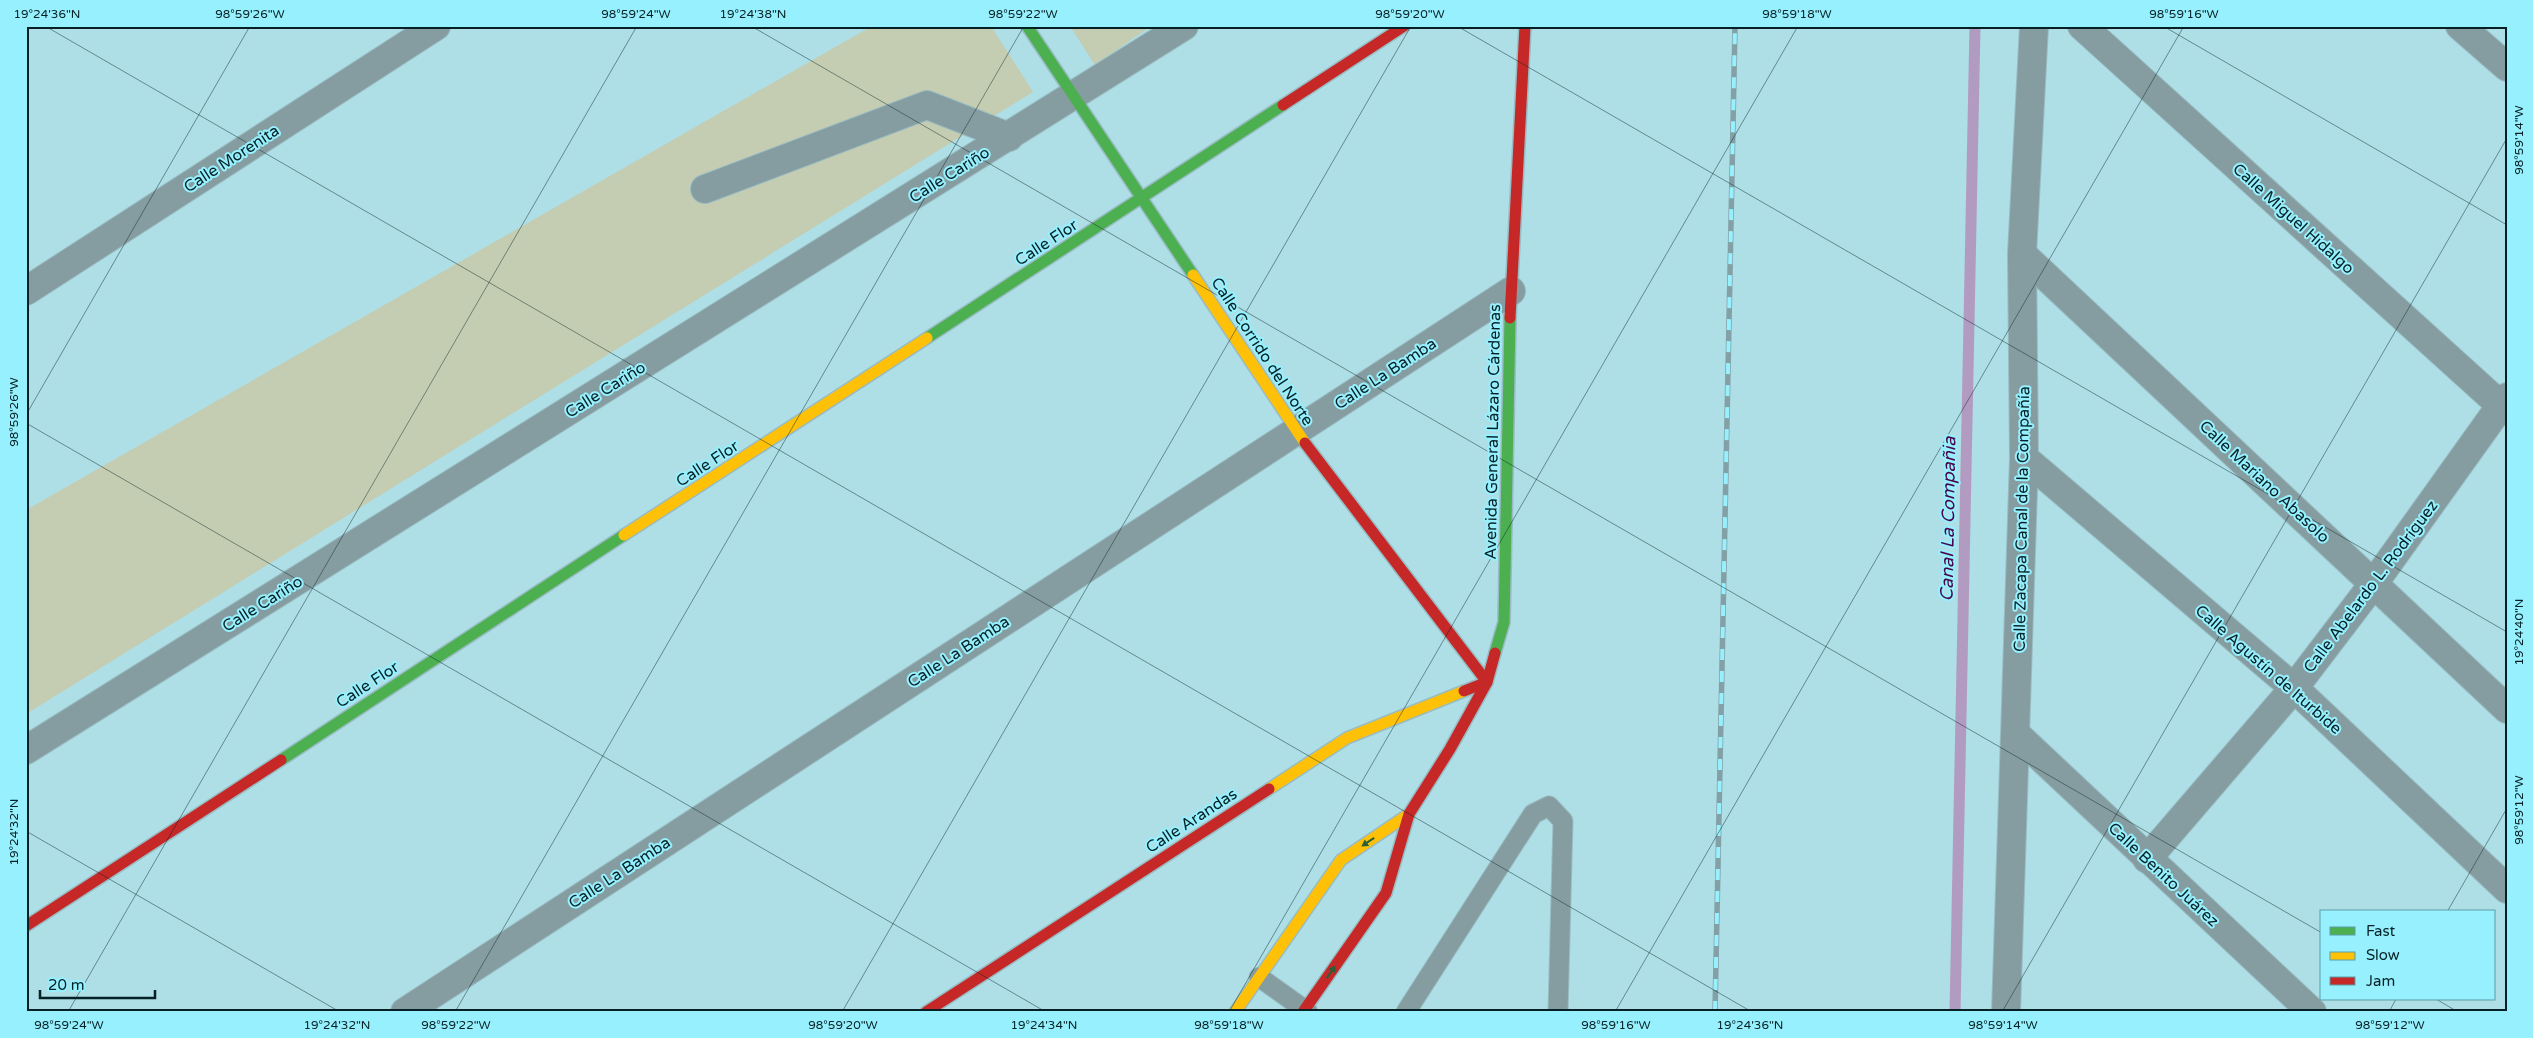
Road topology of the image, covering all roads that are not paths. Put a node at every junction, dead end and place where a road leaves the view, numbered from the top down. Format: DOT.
graph roads {
  1 [pos="436,26"];
  2 [pos="1027,26"];
  3 [pos="1184,26"];
  4 [pos="1404,26"];
  5 [pos="1525,26"];
  6 [pos="2034,26"];
  7 [pos="2082,26"];
  8 [pos="2460,26"];
  9 [pos="2507,68"];
  10 [pos="1073,96"];
  11 [pos="1009,137"];
  12 [pos="705,189"];
  13 [pos="1143,198"];
  14 [pos="2022,254"];
  15 [pos="26,290"];
  16 [pos="1511,291"];
  17 [pos="2505,404"];
  18 [pos="1295,431"];
  19 [pos="2024,458"];
  20 [pos="2374,583"];
  21 [pos="1487,682"];
  22 [pos="2294,688"];
  23 [pos="2507,709"];
  24 [pos="2017,735"];
  25 [pos="26,750"];
  26 [pos="1409,814"];
  27 [pos="2148,859"];
  28 [pos="2507,889"];
  29 [pos="26,926"];
  30 [pos="1259,978"];
  31 [pos="1305,1011"];
  32 [pos="405,1012"];
  33 [pos="926,1012"];
  34 [pos="1235,1012"];
  35 [pos="1406,1012"];
  36 [pos="1558,1012"];
  37 [pos="2006,1012"];
  38 [pos="2312,1012"];
  1 -- 15 [label="street, Calle Morenita"];
  2 -- 10 [label="street, Calle Corrido del Norte"];
  3 -- 10 [label="street, Calle Cariño"];
  4 -- 13 [label="street, Calle Flor"];
  5 -- 16 [label="street, Avenida General Lázaro Cárdenas"];
  6 -- 14 [label="street, Calle Zacapa Canal de la Compañía"];
  7 -- 17 [label="street, Calle Miguel Hidalgo"];
  8 -- 9 [label="street"];
  10 -- 11 [label="street, Calle Cariño"];
  10 -- 13 [label="street, Calle Corrido del Norte"];
  11 -- 12 [label="street"];
  11 -- 25 [label="street, Calle Cariño"];
  13 -- 18 [label="street, Calle Corrido del Norte"];
  13 -- 29 [label="street, Calle Flor"];
  14 -- 19 [label="street, Calle Zacapa Canal de la Compañía"];
  14 -- 20 [label="street, Calle Mariano Abasolo"];
  16 -- 18 [label="street, Calle La Bamba"];
  16 -- 21 [label="street, Avenida General Lázaro Cárdenas"];
  17 -- 20 [label="street, Calle Abelardo L. Rodríguez"];
  18 -- 21 [label="street, Calle Corrido del Norte"];
  18 -- 32 [label="street, Calle La Bamba"];
  19 -- 22 [label="street, Calle Agustín de Iturbide"];
  19 -- 24 [label="street, Calle Zacapa Canal de la Compañía"];
  20 -- 22 [label="street, Calle Abelardo L. Rodríguez"];
  20 -- 23 [label="street, Calle Mariano Abasolo"];
  21 -- 26 [label="street, Avenida General Lázaro Cárdenas"];
  21 -- 33 [label="street, Calle Arandas"];
  22 -- 27 [label="street, Calle Abelardo L. Rodríguez"];
  22 -- 28 [label="street, Calle Agustín de Iturbide"];
  24 -- 27 [label="street, Calle Benito Juárez"];
  24 -- 37 [label="street, Calle Zacapa Canal de la Compañía"];
  26 -- 30 [label="street, Avenida General Lázaro Cárdenas, one-way"];
  31 -- 26 [label="street, Avenida General Lázaro Cárdenas, one-way"];
  27 -- 38 [label="street, Calle Benito Juárez"];
  30 -- 31 [label="lane"];
  30 -- 34 [label="street, Avenida General Lázaro Cárdenas"];
  35 -- 36 [label="lane"];
}
